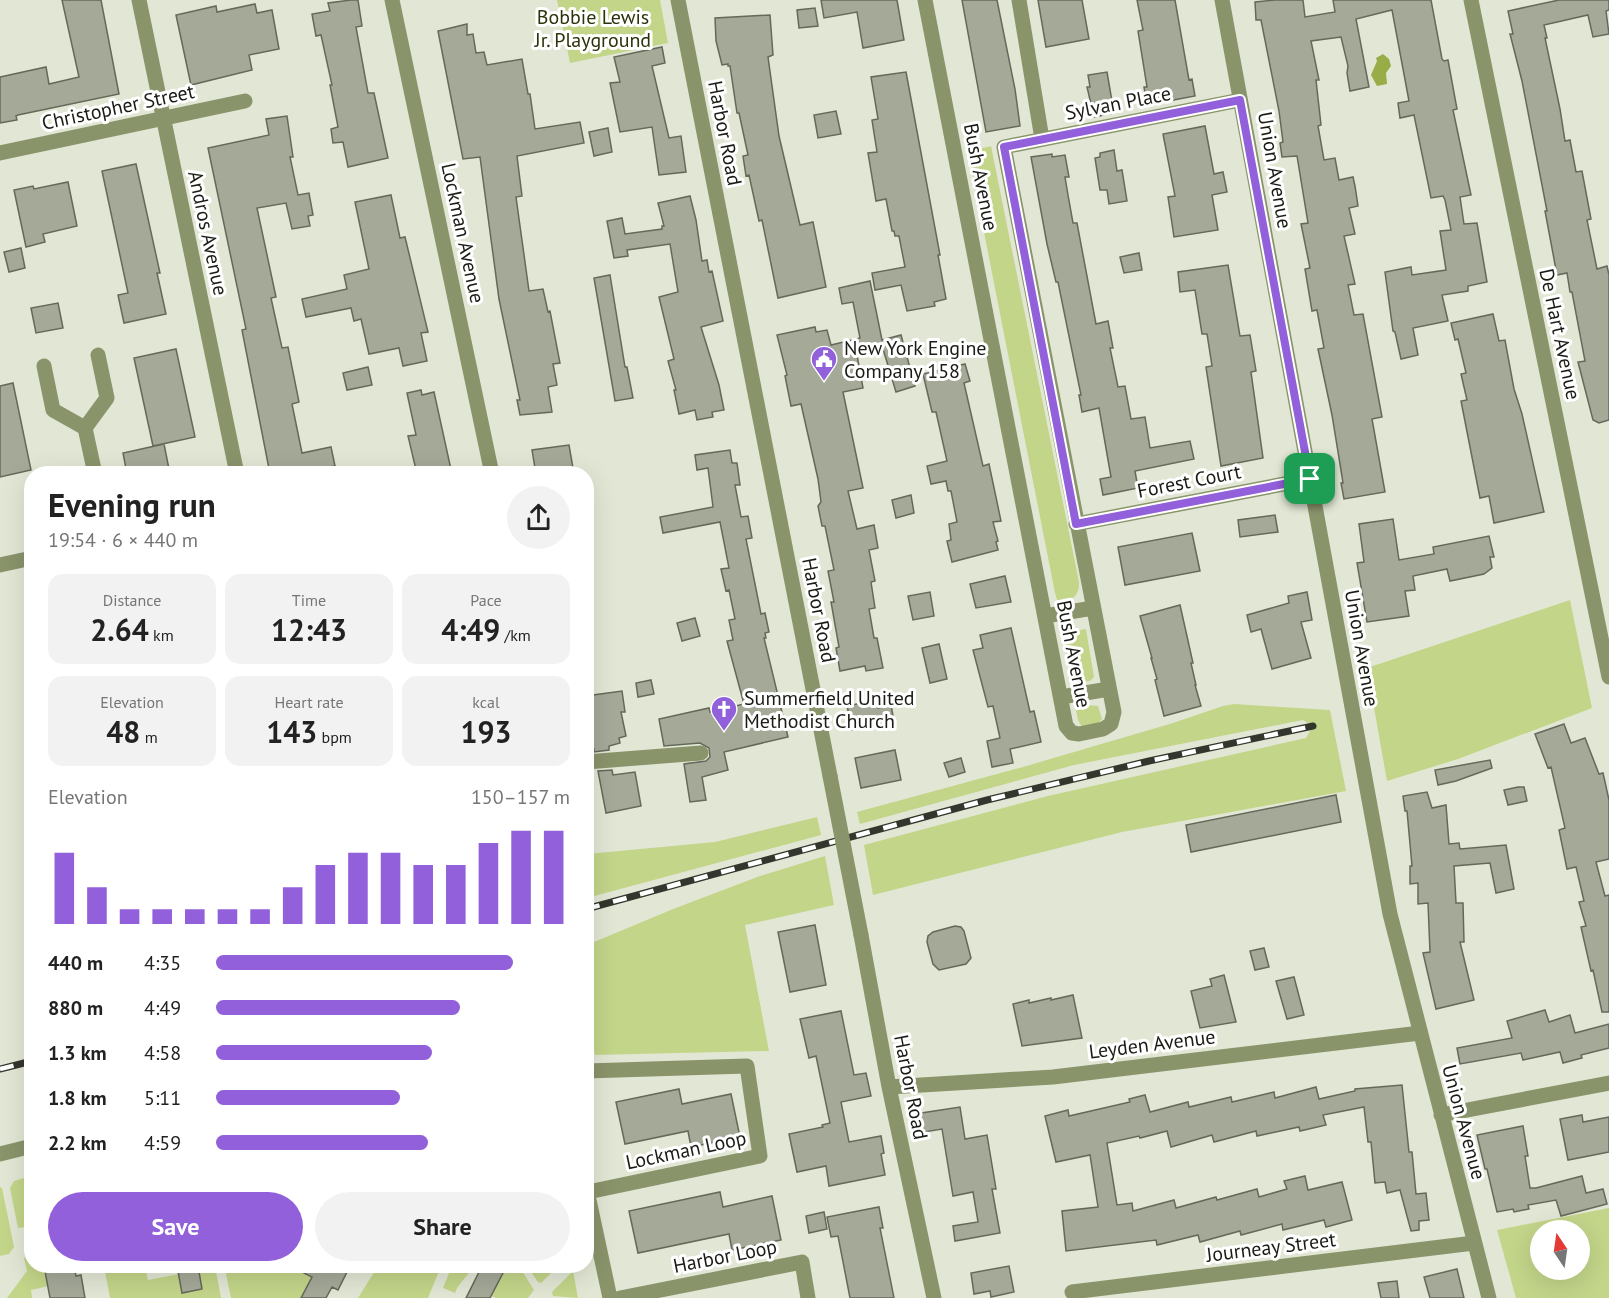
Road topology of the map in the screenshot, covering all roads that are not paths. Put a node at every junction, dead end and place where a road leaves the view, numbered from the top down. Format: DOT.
graph roads {
  1 [pos="139,0"];
  2 [pos="392,0"];
  3 [pos="678,0"];
  4 [pos="925,0"];
  5 [pos="1019,0"];
  6 [pos="1222,0"];
  7 [pos="1471,0"];
  8 [pos="245,100"];
  9 [pos="1240,100"];
  10 [pos="163,119"];
  11 [pos="1042,140"];
  12 [pos="1004,147"];
  13 [pos="0,153"];
  14 [pos="99,355"];
  15 [pos="44,366"];
  16 [pos="85,428"];
  17 [pos="93,466"];
  18 [pos="235,466"];
  19 [pos="490,466"];
  20 [pos="1310,479"];
  21 [pos="1076,524"];
  22 [pos="24,560"];
  23 [pos="0,564"];
  24 [pos="1093,608"];
  25 [pos="1045,616"];
  26 [pos="1609,677"];
  27 [pos="1109,689"];
  28 [pos="1060,697"];
  29 [pos="701,753"];
  30 [pos="594,761"];
  31 [pos="1420,1033"];
  32 [pos="594,1071"];
  33 [pos="1609,1083"];
  34 [pos="889,1087"];
  35 [pos="1441,1115"];
  36 [pos="24,1148"];
  37 [pos="0,1154"];
  38 [pos="594,1188"];
  39 [pos="594,1222"];
  40 [pos="1474,1243"];
  41 [pos="1072,1292"];
  42 [pos="610,1298"];
  43 [pos="620,1298"];
  44 [pos="808,1298"];
  45 [pos="934,1298"];
  46 [pos="1489,1298"];
  1 -- 10 [label="street, Andros Avenue"];
  2 -- 19 [label="street, Lockman Avenue"];
  3 -- 34 [label="street, Harbor Road, bridge"];
  4 -- 25 [label="street, Bush Avenue"];
  5 -- 11 [label="street"];
  6 -- 9 [label="street, Union Avenue"];
  7 -- 26 [label="street, De Hart Avenue"];
  8 -- 10 [label="street, Christopher Street"];
  9 -- 11 [label="street, Sylvan Place"];
  9 -- 20 [label="street, Union Avenue"];
  10 -- 13 [label="street, Christopher Street"];
  10 -- 18 [label="street, Andros Avenue"];
  11 -- 12 [label="street, Sylvan Place"];
  12 -- 21 [label="street, Bush Avenue"];
  14 -- 16 [label="street"];
  15 -- 16 [label="street"];
  16 -- 17 [label="street"];
  20 -- 21 [label="street, Forest Court"];
  20 -- 31 [label="street, Union Avenue"];
  21 -- 24 [label="street, Bush Avenue"];
  22 -- 23 [label="street"];
  24 -- 25 [label="street"];
  24 -- 27 [label="street, Bush Avenue"];
  25 -- 28 [label="street, Bush Avenue"];
  27 -- 28 [label="street"];
  27 -- 28 [label="street, Bush Avenue"];
  29 -- 30 [label="street"];
  31 -- 34 [label="street, Leyden Avenue"];
  31 -- 35 [label="street, Union Avenue"];
  32 -- 38 [label="street, Lockman Loop"];
  33 -- 35 [label="street"];
  34 -- 45 [label="street, Harbor Road"];
  35 -- 40 [label="street, Union Avenue"];
  36 -- 37 [label="street"];
  39 -- 42 [label="street"];
  40 -- 41 [label="street, Journeay Street"];
  40 -- 46 [label="street, Union Avenue"];
  43 -- 44 [label="street, Harbor Loop"];
}
